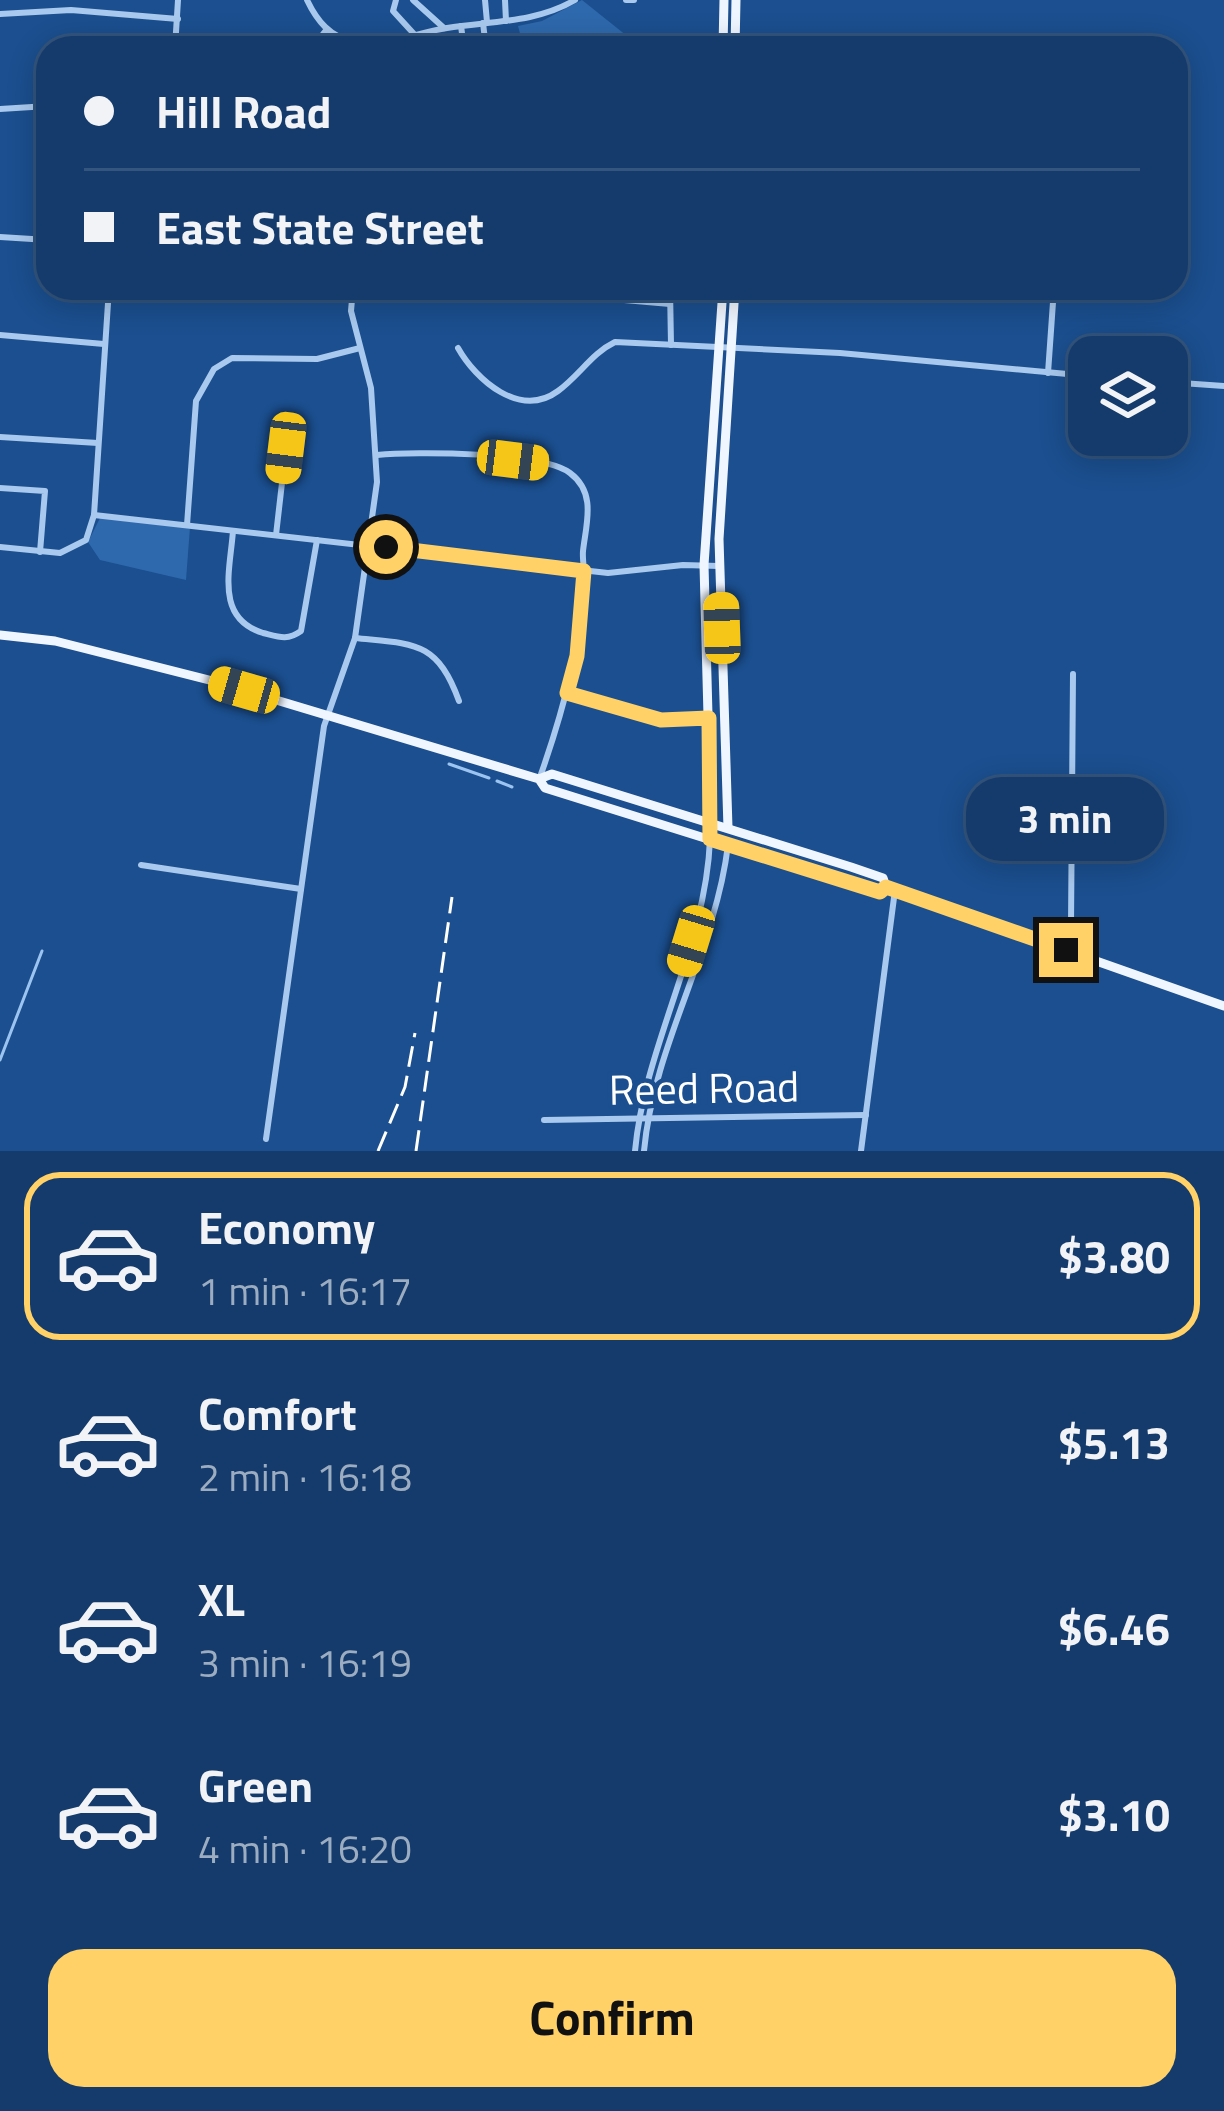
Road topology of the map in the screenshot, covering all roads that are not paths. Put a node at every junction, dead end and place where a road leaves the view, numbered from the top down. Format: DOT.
graph roads {
  1 [pos="178,0"];
  2 [pos="307,0"];
  3 [pos="396,0"];
  4 [pos="413,0"];
  5 [pos="484,0"];
  6 [pos="505,0"];
  7 [pos="575,0"];
  8 [pos="724,0"];
  9 [pos="736,0"];
  10 [pos="0,14"];
  11 [pos="178,19"];
  12 [pos="506,21"];
  13 [pos="485,23"];
  14 [pos="461,26"];
  15 [pos="444,28"];
  16 [pos="327,29"];
  17 [pos="415,34"];
  18 [pos="177,36"];
  19 [pos="321,36"];
  20 [pos="342,36"];
  21 [pos="410,36"];
  22 [pos="462,36"];
  23 [pos="486,36"];
  24 [pos="723,36"];
  25 [pos="735,36"];
  26 [pos="36,107"];
  27 [pos="0,109"];
  28 [pos="0,236"];
  29 [pos="36,239"];
  30 [pos="108,300"];
  31 [pos="352,300"];
  32 [pos="624,300"];
  33 [pos="670,300"];
  34 [pos="724,300"];
  35 [pos="734,300"];
  36 [pos="1053,300"];
  37 [pos="670,304"];
  38 [pos="0,334"];
  39 [pos="104,344"];
  40 [pos="671,345"];
  41 [pos="458,347"];
  42 [pos="360,348"];
  43 [pos="728,348"];
  44 [pos="1048,373"];
  45 [pos="1068,374"];
  46 [pos="1188,383"];
  47 [pos="1224,386"];
  48 [pos="0,437"];
  49 [pos="99,443"];
  50 [pos="286,448"];
  51 [pos="377,454"];
  52 [pos="0,488"];
  53 [pos="94,515"];
  54 [pos="187,525"];
  55 [pos="233,531"];
  56 [pos="276,535"];
  57 [pos="317,540"];
  58 [pos="370,545"];
  59 [pos="0,547"];
  60 [pos="40,552"];
  61 [pos="704,565"];
  62 [pos="719,566"];
  63 [pos="584,571"];
  64 [pos="0,634"];
  65 [pos="355,638"];
  66 [pos="1073,674"];
  67 [pos="567,693"];
  68 [pos="459,700"];
  69 [pos="327,715"];
  70 [pos="709,718"];
  71 [pos="539,779"];
  72 [pos="711,822"];
  73 [pos="728,827"];
  74 [pos="710,839"];
  75 [pos="728,845"];
  76 [pos="141,865"];
  77 [pos="891,888"];
  78 [pos="302,889"];
  79 [pos="1066,950"];
  80 [pos="1224,1006"];
  81 [pos="670,1022"];
  82 [pos="866,1115"];
  83 [pos="544,1120"];
  84 [pos="266,1139"];
  85 [pos="640,1151"];
  86 [pos="861,1151"];
  1 -- 11 [label="street"];
  2 -- 16 [label="street"];
  3 -- 17 [label="street"];
  4 -- 15 [label="street"];
  5 -- 13 [label="street"];
  6 -- 12 [label="street"];
  7 -- 12 [label="street"];
  8 -- 24 [label="main road"];
  9 -- 25 [label="main road"];
  10 -- 11 [label="street"];
  11 -- 18 [label="street"];
  12 -- 13 [label="street"];
  13 -- 14 [label="street"];
  13 -- 23 [label="street"];
  14 -- 15 [label="street"];
  14 -- 22 [label="street"];
  15 -- 17 [label="street"];
  16 -- 19 [label="street"];
  16 -- 20 [label="street"];
  17 -- 21 [label="street"];
  26 -- 27 [label="street"];
  28 -- 29 [label="street"];
  30 -- 39 [label="street"];
  31 -- 42 [label="street"];
  32 -- 37 [label="street"];
  33 -- 37 [label="street"];
  34 -- 43 [label="main road"];
  35 -- 43 [label="main road"];
  36 -- 44 [label="street"];
  37 -- 40 [label="street"];
  38 -- 39 [label="street"];
  39 -- 49 [label="street"];
  40 -- 41 [label="street"];
  40 -- 43 [label="street"];
  42 -- 51 [label="street"];
  42 -- 54 [label="street"];
  43 -- 44 [label="street"];
  43 -- 61 [label="main road"];
  43 -- 62 [label="main road"];
  44 -- 45 [label="street"];
  46 -- 47 [label="street"];
  48 -- 49 [label="street"];
  49 -- 53 [label="street"];
  50 -- 56 [label="street"];
  51 -- 58 [label="street"];
  51 -- 63 [label="street"];
  52 -- 60 [label="street"];
  53 -- 54 [label="street"];
  53 -- 60 [label="street"];
  54 -- 55 [label="street"];
  55 -- 56 [label="street"];
  55 -- 57 [label="street"];
  56 -- 57 [label="street"];
  57 -- 58 [label="street"];
  58 -- 63 [label="street"];
  58 -- 65 [label="street"];
  59 -- 60 [label="street"];
  61 -- 62 [label="street"];
  61 -- 63 [label="street"];
  61 -- 70 [label="main road"];
  62 -- 73 [label="main road"];
  63 -- 67 [label="street"];
  64 -- 69 [label="main road"];
  65 -- 68 [label="street"];
  65 -- 69 [label="street"];
  66 -- 79 [label="street"];
  67 -- 70 [label="street"];
  67 -- 71 [label="street"];
  69 -- 71 [label="main road"];
  69 -- 78 [label="street"];
  70 -- 72 [label="main road"];
  71 -- 72 [label="main road"];
  71 -- 74 [label="main road"];
  72 -- 73 [label="main road"];
  72 -- 74 [label="main road"];
  73 -- 75 [label="main road"];
  73 -- 77 [label="main road"];
  74 -- 75 [label="main road"];
  74 -- 81 [label="street"];
  75 -- 77 [label="main road"];
  75 -- 81 [label="street"];
  76 -- 78 [label="street"];
  77 -- 79 [label="main road"];
  77 -- 82 [label="street"];
  78 -- 84 [label="street"];
  79 -- 80 [label="main road"];
  81 -- 85 [label="street"];
  82 -- 83 [label="street, Reed Road"];
  82 -- 86 [label="street"];
}
